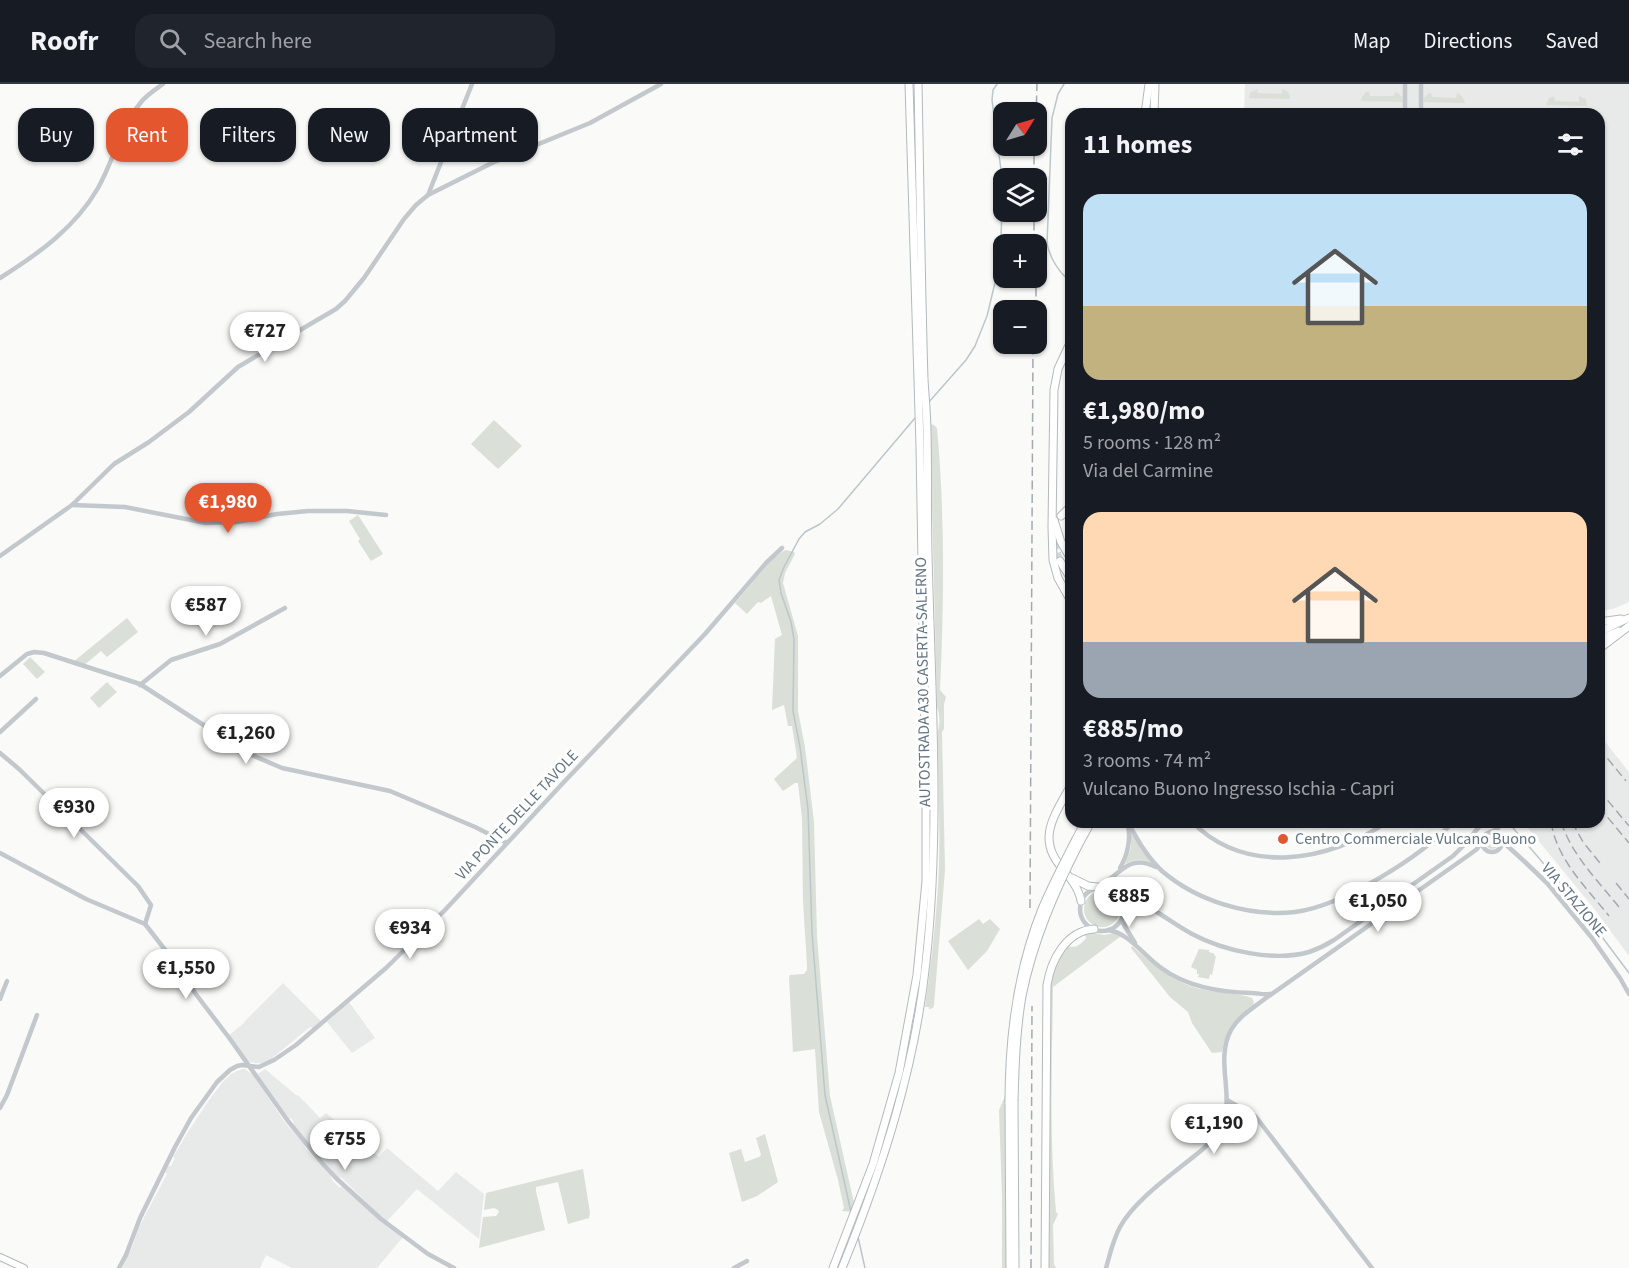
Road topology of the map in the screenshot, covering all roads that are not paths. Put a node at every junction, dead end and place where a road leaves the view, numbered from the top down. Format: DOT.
graph roads {
  1 [pos="163,84"];
  2 [pos="472,84"];
  3 [pos="661,84"];
  4 [pos="909,84"];
  5 [pos="918,84"];
  6 [pos="1149,84"];
  7 [pos="1155,84"];
  8 [pos="1405,84"];
  9 [pos="1421,84"];
  10 [pos="1147,108"];
  11 [pos="1154,108"];
  12 [pos="1405,108"];
  13 [pos="1420,108"];
  14 [pos="428,195"];
  15 [pos="0,278"];
  16 [pos="1065,353"];
  17 [pos="72,505"];
  18 [pos="1052,512"];
  19 [pos="1065,512"];
  20 [pos="386,515"];
  21 [pos="1061,516"];
  22 [pos="782,548"];
  23 [pos="1065,549"];
  24 [pos="0,556"];
  25 [pos="1060,561"];
  26 [pos="1065,569"];
  27 [pos="1065,590"];
  28 [pos="285,608"];
  29 [pos="1629,617"];
  30 [pos="1605,621"];
  31 [pos="1629,626"];
  32 [pos="1605,629"];
  33 [pos="1605,636"];
  34 [pos="1605,644"];
  35 [pos="0,676"];
  36 [pos="140,685"];
  37 [pos="36,699"];
  38 [pos="0,732"];
  39 [pos="0,753"];
  40 [pos="1065,796"];
  41 [pos="1082,828"];
  42 [pos="1086,828"];
  43 [pos="1128,828"];
  44 [pos="1131,828"];
  45 [pos="1199,828"];
  46 [pos="1376,828"];
  47 [pos="1446,828"];
  48 [pos="1478,828"];
  49 [pos="1498,828"];
  50 [pos="1502,828"];
  51 [pos="1491,832"];
  52 [pos="1501,839"];
  53 [pos="1078,840"];
  54 [pos="1482,841"];
  55 [pos="507,843"];
  56 [pos="1499,849"];
  57 [pos="1486,850"];
  58 [pos="0,853"];
  59 [pos="1469,855"];
  60 [pos="1516,855"];
  61 [pos="1161,869"];
  62 [pos="1117,873"];
  63 [pos="1069,876"];
  64 [pos="1098,887"];
  65 [pos="1081,901"];
  66 [pos="1124,912"];
  67 [pos="1121,920"];
  68 [pos="145,924"];
  69 [pos="1094,929"];
  70 [pos="1108,930"];
  71 [pos="1140,950"];
  72 [pos="7,981"];
  73 [pos="1243,993"];
  74 [pos="1274,993"];
  75 [pos="1260,994"];
  76 [pos="1629,994"];
  77 [pos="1255,998"];
  78 [pos="0,999"];
  79 [pos="1262,1001"];
  80 [pos="1254,1007"];
  81 [pos="37,1015"];
  82 [pos="248,1065"];
  83 [pos="1227,1100"];
  84 [pos="1012,1101"];
  85 [pos="0,1108"];
  86 [pos="1226,1110"];
  87 [pos="1242,1110"];
  88 [pos="0,1257"];
  89 [pos="747,1261"];
  90 [pos="24,1268"];
  91 [pos="119,1268"];
  92 [pos="454,1268"];
  93 [pos="734,1268"];
  94 [pos="831,1268"];
  95 [pos="844,1268"];
  96 [pos="1010,1268"];
  97 [pos="1015,1268"];
  98 [pos="1045,1268"];
  99 [pos="1106,1268"];
  100 [pos="1372,1268"];
  1 -- 15 [label="street"];
  2 -- 14 [label="street"];
  3 -- 14 [label="street"];
  4 -- 94 [label="highway, AUTOSTRADA A30 CASERTA-SALERNO"];
  5 -- 95 [label="highway, AUTOSTRADA A30 CASERTA-SALERNO"];
  6 -- 10 [label="highway"];
  7 -- 11 [label="highway"];
  8 -- 12 [label="street"];
  9 -- 13 [label="street"];
  14 -- 17 [label="street"];
  16 -- 18 [label="highway"];
  17 -- 20 [label="street"];
  17 -- 24 [label="street"];
  18 -- 23 [label="highway"];
  18 -- 27 [label="highway"];
  19 -- 21 [label="highway"];
  22 -- 55 [label="street, VIA PONTE DELLE TAVOLE"];
  25 -- 26 [label="highway"];
  28 -- 36 [label="street"];
  29 -- 30 [label="highway"];
  29 -- 32 [label="highway"];
  31 -- 33 [label="highway"];
  31 -- 34 [label="highway"];
  35 -- 36 [label="street"];
  36 -- 55 [label="street"];
  37 -- 38 [label="street"];
  39 -- 68 [label="street"];
  40 -- 63 [label="highway"];
  41 -- 53 [label="highway"];
  42 -- 53 [label="highway"];
  43 -- 62 [label="street"];
  44 -- 61 [label="street"];
  45 -- 46 [label="street"];
  47 -- 61 [label="street"];
  48 -- 66 [label="street"];
  49 -- 51 [label="street"];
  50 -- 52 [label="street"];
  51 -- 52 [label="street"];
  51 -- 54 [label="street"];
  52 -- 56 [label="street"];
  52 -- 60 [label="street, VIA STAZIONE"];
  53 -- 84 [label="highway, bridge"];
  54 -- 57 [label="street"];
  54 -- 59 [label="street"];
  55 -- 82 [label="street, VIA PONTE DELLE TAVOLE"];
  56 -- 57 [label="street"];
  56 -- 60 [label="street"];
  57 -- 59 [label="street"];
  58 -- 68 [label="street"];
  59 -- 74 [label="street"];
  60 -- 76 [label="street, VIA STAZIONE"];
  61 -- 62 [label="street"];
  62 -- 64 [label="street"];
  63 -- 64 [label="highway"];
  63 -- 65 [label="highway"];
  64 -- 65 [label="street"];
  64 -- 66 [label="street"];
  65 -- 69 [label="street"];
  66 -- 67 [label="street"];
  67 -- 70 [label="street"];
  67 -- 71 [label="street"];
  68 -- 82 [label="street"];
  69 -- 70 [label="street"];
  69 -- 98 [label="highway"];
  70 -- 71 [label="street"];
  71 -- 73 [label="street"];
  72 -- 78 [label="street"];
  73 -- 75 [label="street"];
  73 -- 77 [label="street"];
  74 -- 75 [label="street"];
  74 -- 79 [label="street"];
  75 -- 79 [label="street"];
  77 -- 79 [label="street"];
  77 -- 80 [label="street"];
  79 -- 80 [label="street"];
  80 -- 83 [label="street"];
  81 -- 85 [label="street"];
  82 -- 91 [label="street, VIA PONTE DELLE TAVOLE"];
  82 -- 92 [label="street"];
  83 -- 86 [label="street"];
  83 -- 87 [label="street"];
  84 -- 96 [label="highway"];
  84 -- 97 [label="highway"];
  86 -- 87 [label="street"];
  86 -- 99 [label="street"];
  87 -- 100 [label="street"];
  88 -- 90 [label="main road"];
  89 -- 93 [label="street"];
}
